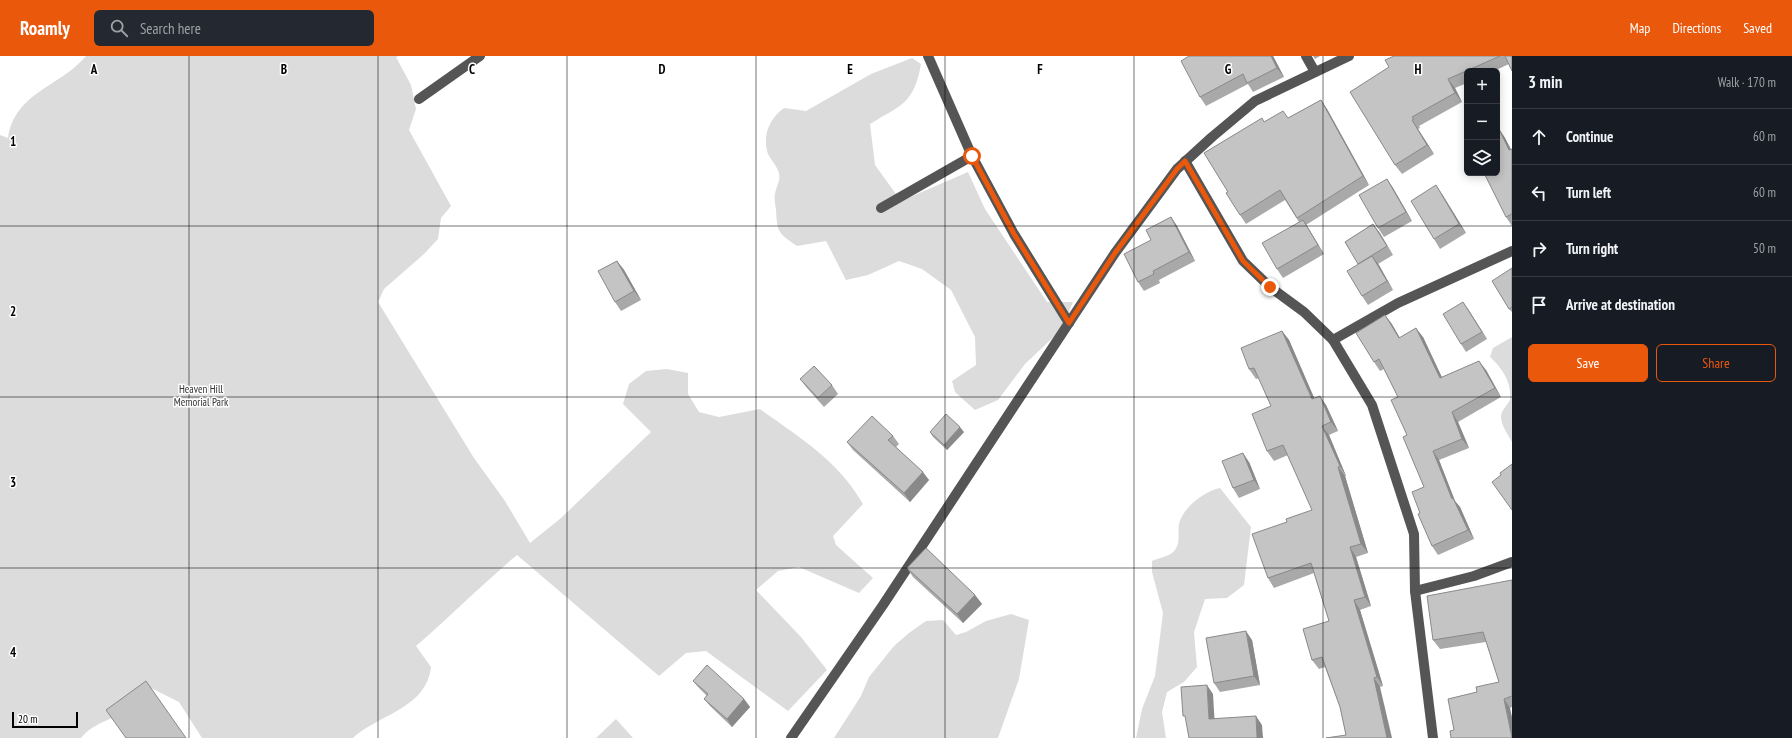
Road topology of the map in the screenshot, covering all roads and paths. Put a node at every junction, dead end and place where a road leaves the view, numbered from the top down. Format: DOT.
graph roads {
  1 [pos="480,56"];
  2 [pos="928,56"];
  3 [pos="1306,56"];
  4 [pos="1349,56"];
  5 [pos="1315,72"];
  6 [pos="419,99"];
  7 [pos="972,156"];
  8 [pos="1185,161"];
  9 [pos="881,208"];
  10 [pos="1512,251"];
  11 [pos="1069,323"];
  12 [pos="1333,340"];
  13 [pos="1512,562"];
  14 [pos="1415,591"];
  15 [pos="791,738"];
  16 [pos="1433,738"];
  1 -- 6 [label="street"];
  2 -- 7 [label="street"];
  3 -- 5 [label="street"];
  4 -- 5 [label="street"];
  5 -- 8 [label="street"];
  7 -- 9 [label="street"];
  7 -- 11 [label="street"];
  8 -- 11 [label="street"];
  8 -- 12 [label="street"];
  10 -- 12 [label="street"];
  11 -- 15 [label="street"];
  12 -- 14 [label="street"];
  13 -- 14 [label="street"];
  14 -- 16 [label="street"];
}
